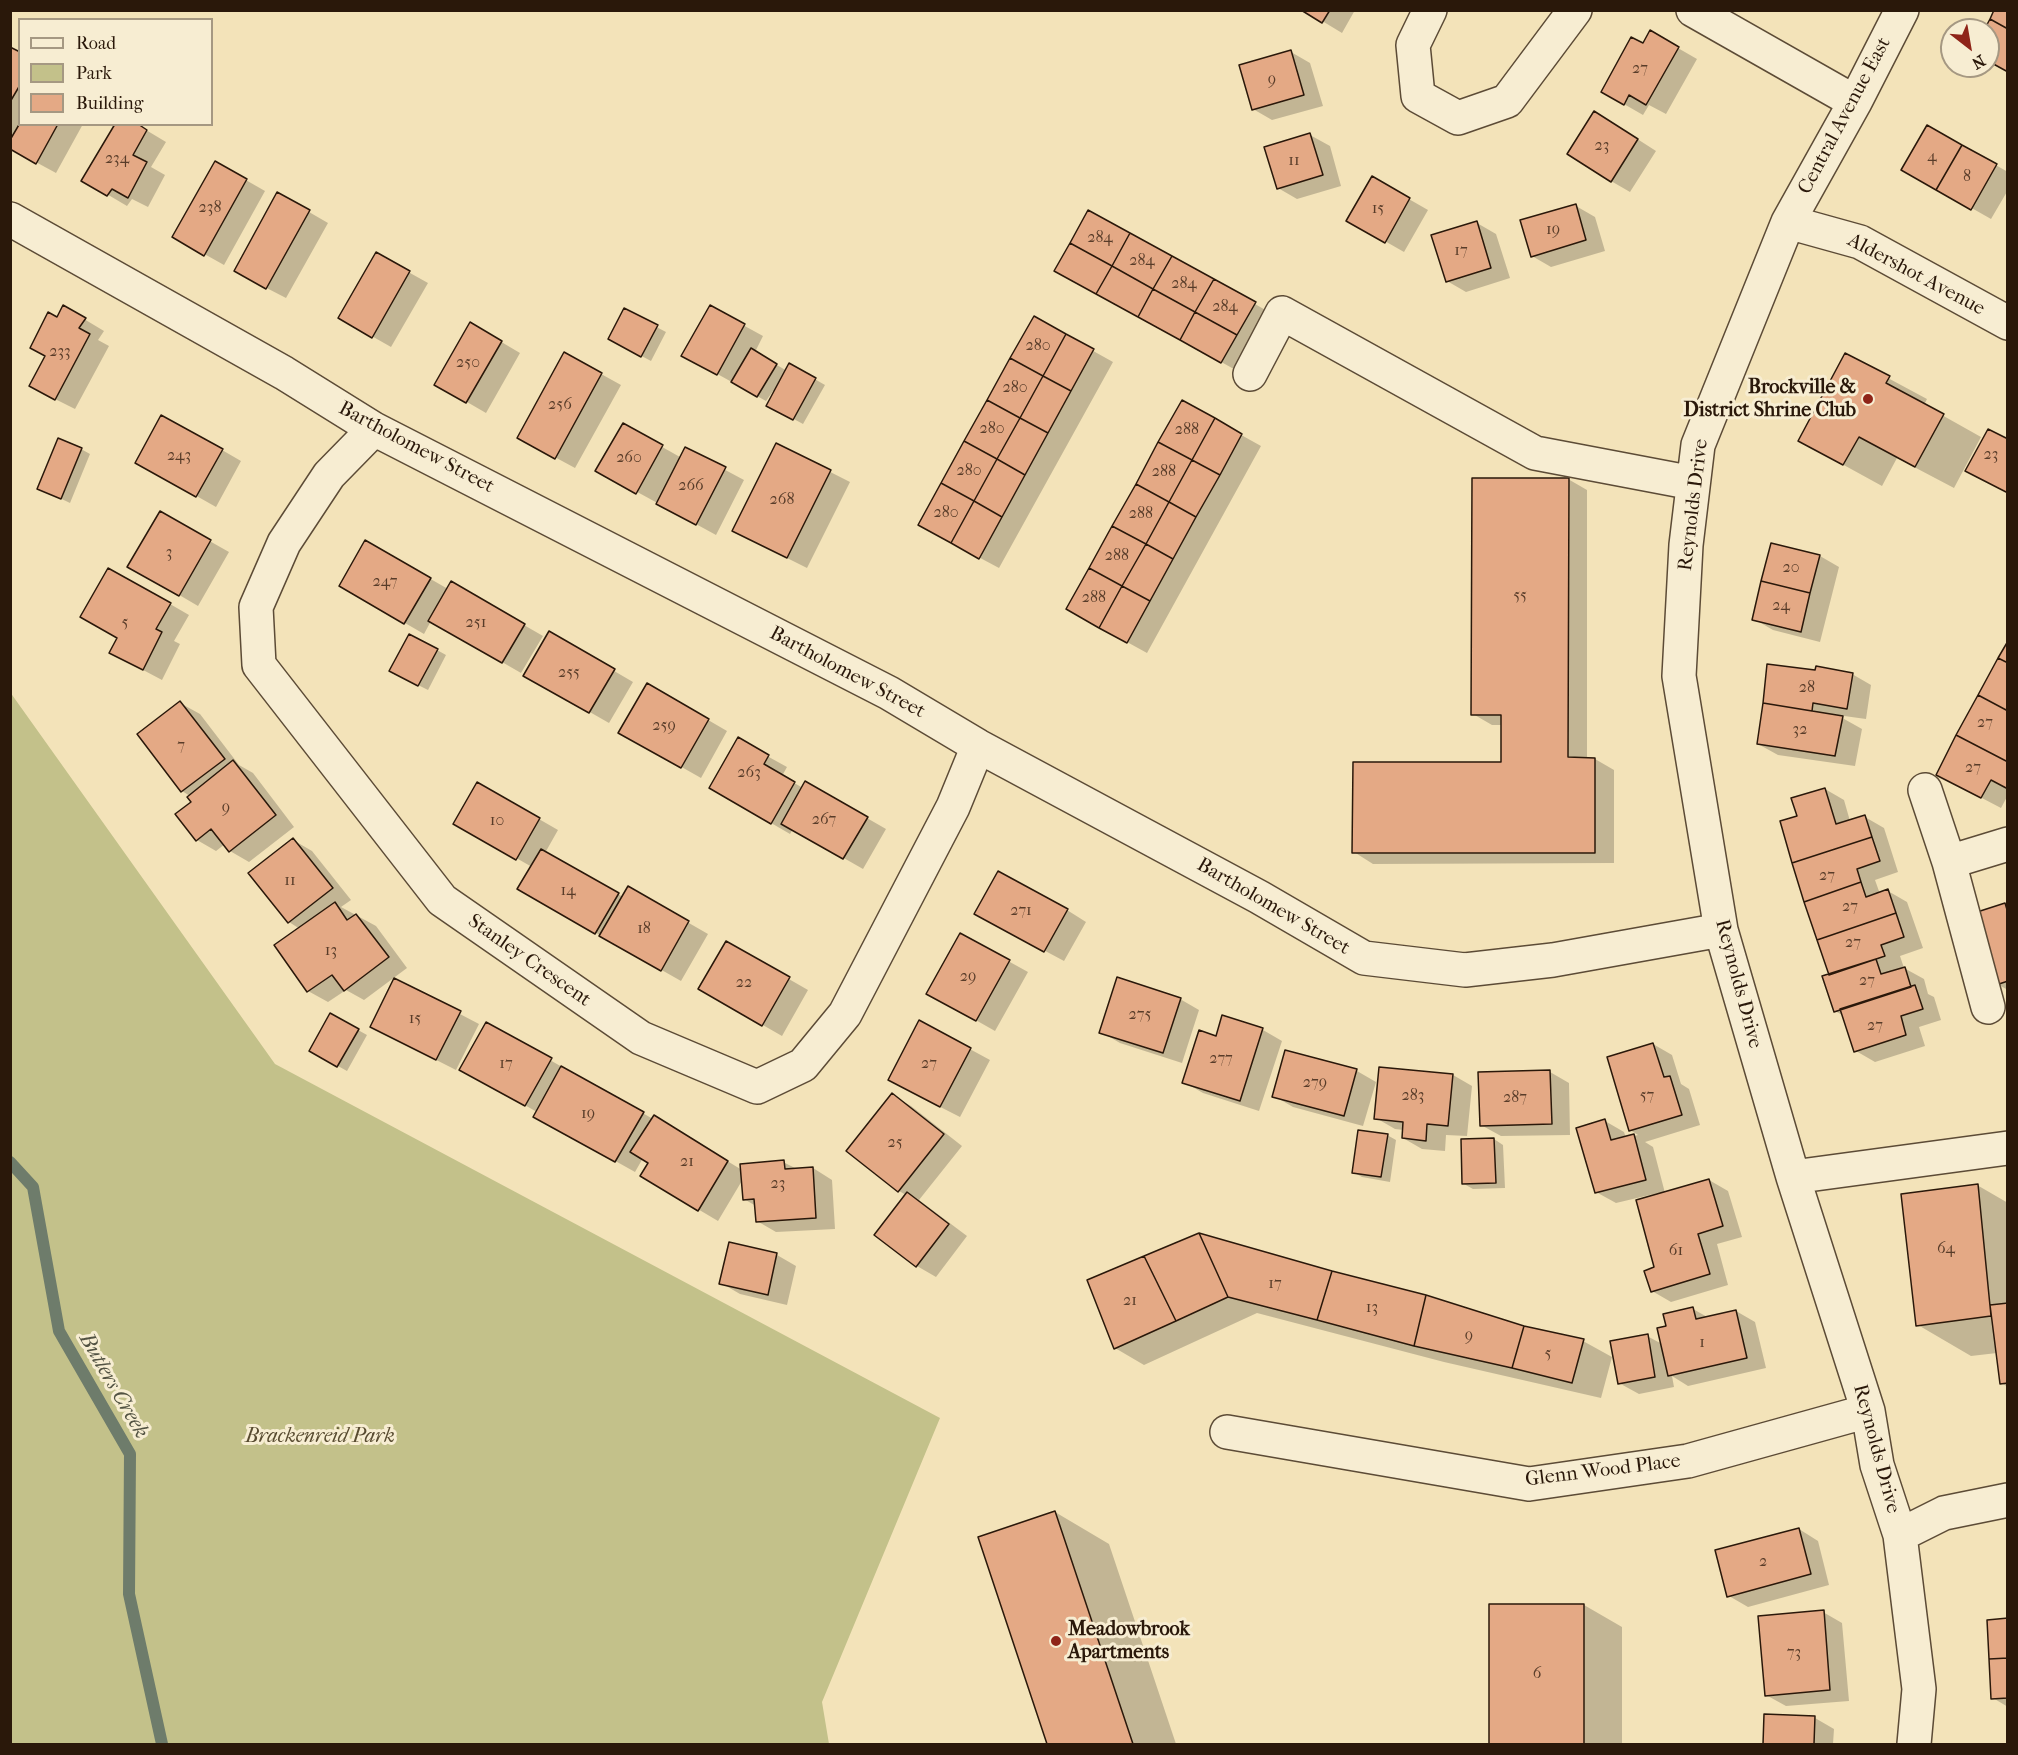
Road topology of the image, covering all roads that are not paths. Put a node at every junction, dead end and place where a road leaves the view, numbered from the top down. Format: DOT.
graph roads {
  1 [pos="1430,10"];
  2 [pos="1575,10"];
  3 [pos="1693,10"];
  4 [pos="1902,10"];
  5 [pos="1855,102"];
  6 [pos="10,219"];
  7 [pos="1788,222"];
  8 [pos="2007,323"];
  9 [pos="1250,374"];
  10 [pos="374,429"];
  11 [pos="1693,483"];
  12 [pos="978,746"];
  13 [pos="1925,790"];
  14 [pos="2007,844"];
  15 [pos="1949,862"];
  16 [pos="1721,930"];
  17 [pos="1988,1006"];
  18 [pos="2007,1148"];
  19 [pos="1794,1177"];
  20 [pos="1868,1411"];
  21 [pos="1227,1432"];
  22 [pos="2007,1500"];
  23 [pos="1900,1535"];
  24 [pos="1914,1744"];
  1 -- 2 [label="street"];
  3 -- 5 [label="street"];
  4 -- 5 [label="street, Central Avenue East"];
  5 -- 7 [label="street, Central Avenue East"];
  6 -- 10 [label="street, Bartholomew Street"];
  7 -- 8 [label="street, Aldershot Avenue"];
  7 -- 11 [label="street, Reynolds Drive"];
  9 -- 11 [label="street"];
  10 -- 12 [label="street, Bartholomew Street"];
  10 -- 12 [label="street, Stanley Crescent"];
  11 -- 16 [label="street, Reynolds Drive"];
  12 -- 16 [label="street, Bartholomew Street"];
  13 -- 15 [label="street"];
  14 -- 15 [label="street"];
  15 -- 17 [label="street"];
  16 -- 19 [label="street, Reynolds Drive"];
  18 -- 19 [label="street"];
  19 -- 20 [label="street, Reynolds Drive"];
  20 -- 21 [label="street, Glenn Wood Place"];
  20 -- 23 [label="street, Reynolds Drive"];
  22 -- 23 [label="street"];
  23 -- 24 [label="street, Reynolds Drive"];
}
